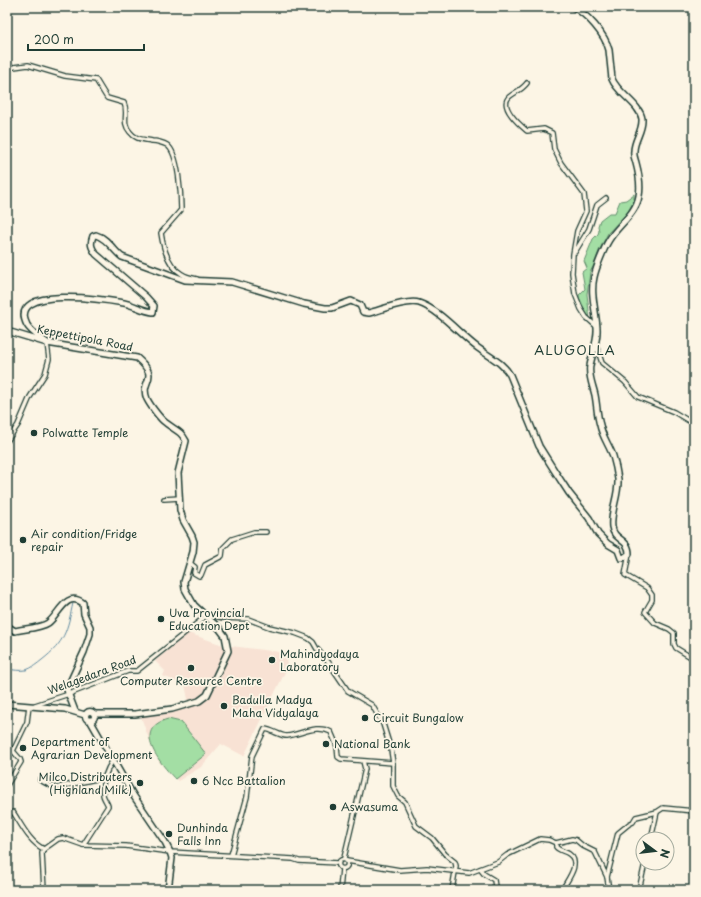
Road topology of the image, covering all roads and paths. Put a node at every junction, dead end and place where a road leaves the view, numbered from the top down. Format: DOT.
graph roads {
  1 [pos="573,7"];
  2 [pos="7,68"];
  3 [pos="527,83"];
  4 [pos="606,198"];
  5 [pos="573,254"];
  6 [pos="201,281"];
  7 [pos="598,328"];
  8 [pos="7,332"];
  9 [pos="47,344"];
  10 [pos="596,345"];
  11 [pos="694,422"];
  12 [pos="7,441"];
  13 [pos="180,498"];
  14 [pos="164,499"];
  15 [pos="266,532"];
  16 [pos="629,554"];
  17 [pos="190,563"];
  18 [pos="206,616"];
  19 [pos="7,626"];
  20 [pos="694,659"];
  21 [pos="69,694"];
  22 [pos="7,704"];
  23 [pos="31,706"];
  24 [pos="75,711"];
  25 [pos="94,714"];
  26 [pos="85,715"];
  27 [pos="90,720"];
  28 [pos="114,759"];
  29 [pos="363,761"];
  30 [pos="393,763"];
  31 [pos="104,777"];
  32 [pos="40,780"];
  33 [pos="7,785"];
  34 [pos="694,811"];
  35 [pos="657,812"];
  36 [pos="7,816"];
  37 [pos="653,831"];
  38 [pos="556,843"];
  39 [pos="83,845"];
  40 [pos="44,849"];
  41 [pos="170,852"];
  42 [pos="231,855"];
  43 [pos="347,860"];
  44 [pos="338,863"];
  45 [pos="342,869"];
  46 [pos="480,869"];
  47 [pos="643,871"];
  48 [pos="455,872"];
  49 [pos="607,876"];
  50 [pos="608,889"];
  51 [pos="44,890"];
  52 [pos="168,890"];
  53 [pos="340,890"];
  54 [pos="452,890"];
  55 [pos="500,890"];
  56 [pos="562,890"];
  57 [pos="639,890"];
  1 -- 7 [label="main road"];
  2 -- 6 [label="street"];
  3 -- 5 [label="street"];
  4 -- 5 [label="street"];
  5 -- 7 [label="street"];
  6 -- 9 [label="main road"];
  6 -- 16 [label="main road"];
  7 -- 10 [label="main road"];
  8 -- 9 [label="main road, Keppettipola Road"];
  9 -- 12 [label="street"];
  9 -- 13 [label="main road, Keppettipola Road"];
  10 -- 11 [label="street"];
  10 -- 16 [label="main road"];
  13 -- 14 [label="street"];
  13 -- 17 [label="main road, Keppettipola Road"];
  15 -- 17 [label="street"];
  16 -- 20 [label="street"];
  17 -- 18 [label="main road, Keppettipola Road"];
  18 -- 21 [label="street, Welagedara Road"];
  18 -- 25 [label="main road, Keppettipola Road"];
  18 -- 30 [label="street"];
  19 -- 21 [label="main road"];
  21 -- 23 [label="street, Welagedara Road"];
  21 -- 24 [label="main road"];
  22 -- 23 [label="main road"];
  23 -- 24 [label="main road"];
  23 -- 33 [label="street"];
  24 -- 26 [label="main road"];
  25 -- 26 [label="main road"];
  25 -- 27 [label="main road"];
  26 -- 27 [label="main road"];
  27 -- 28 [label="main road"];
  28 -- 31 [label="street"];
  28 -- 41 [label="main road"];
  29 -- 30 [label="street"];
  29 -- 42 [label="street"];
  29 -- 43 [label="street"];
  30 -- 48 [label="street"];
  31 -- 32 [label="street"];
  31 -- 39 [label="street"];
  34 -- 35 [label="street"];
  35 -- 37 [label="street"];
  35 -- 49 [label="street"];
  36 -- 40 [label="street"];
  38 -- 46 [label="street"];
  38 -- 49 [label="street"];
  38 -- 56 [label="street"];
  39 -- 40 [label="street"];
  39 -- 41 [label="street"];
  40 -- 51 [label="street"];
  41 -- 42 [label="street"];
  41 -- 52 [label="main road"];
  42 -- 44 [label="street"];
  43 -- 44 [label="street"];
  43 -- 45 [label="street"];
  43 -- 48 [label="street"];
  44 -- 45 [label="street"];
  45 -- 53 [label="street"];
  46 -- 48 [label="street"];
  46 -- 55 [label="street"];
  47 -- 57 [label="street"];
  48 -- 54 [label="street"];
  49 -- 50 [label="street"];
}
